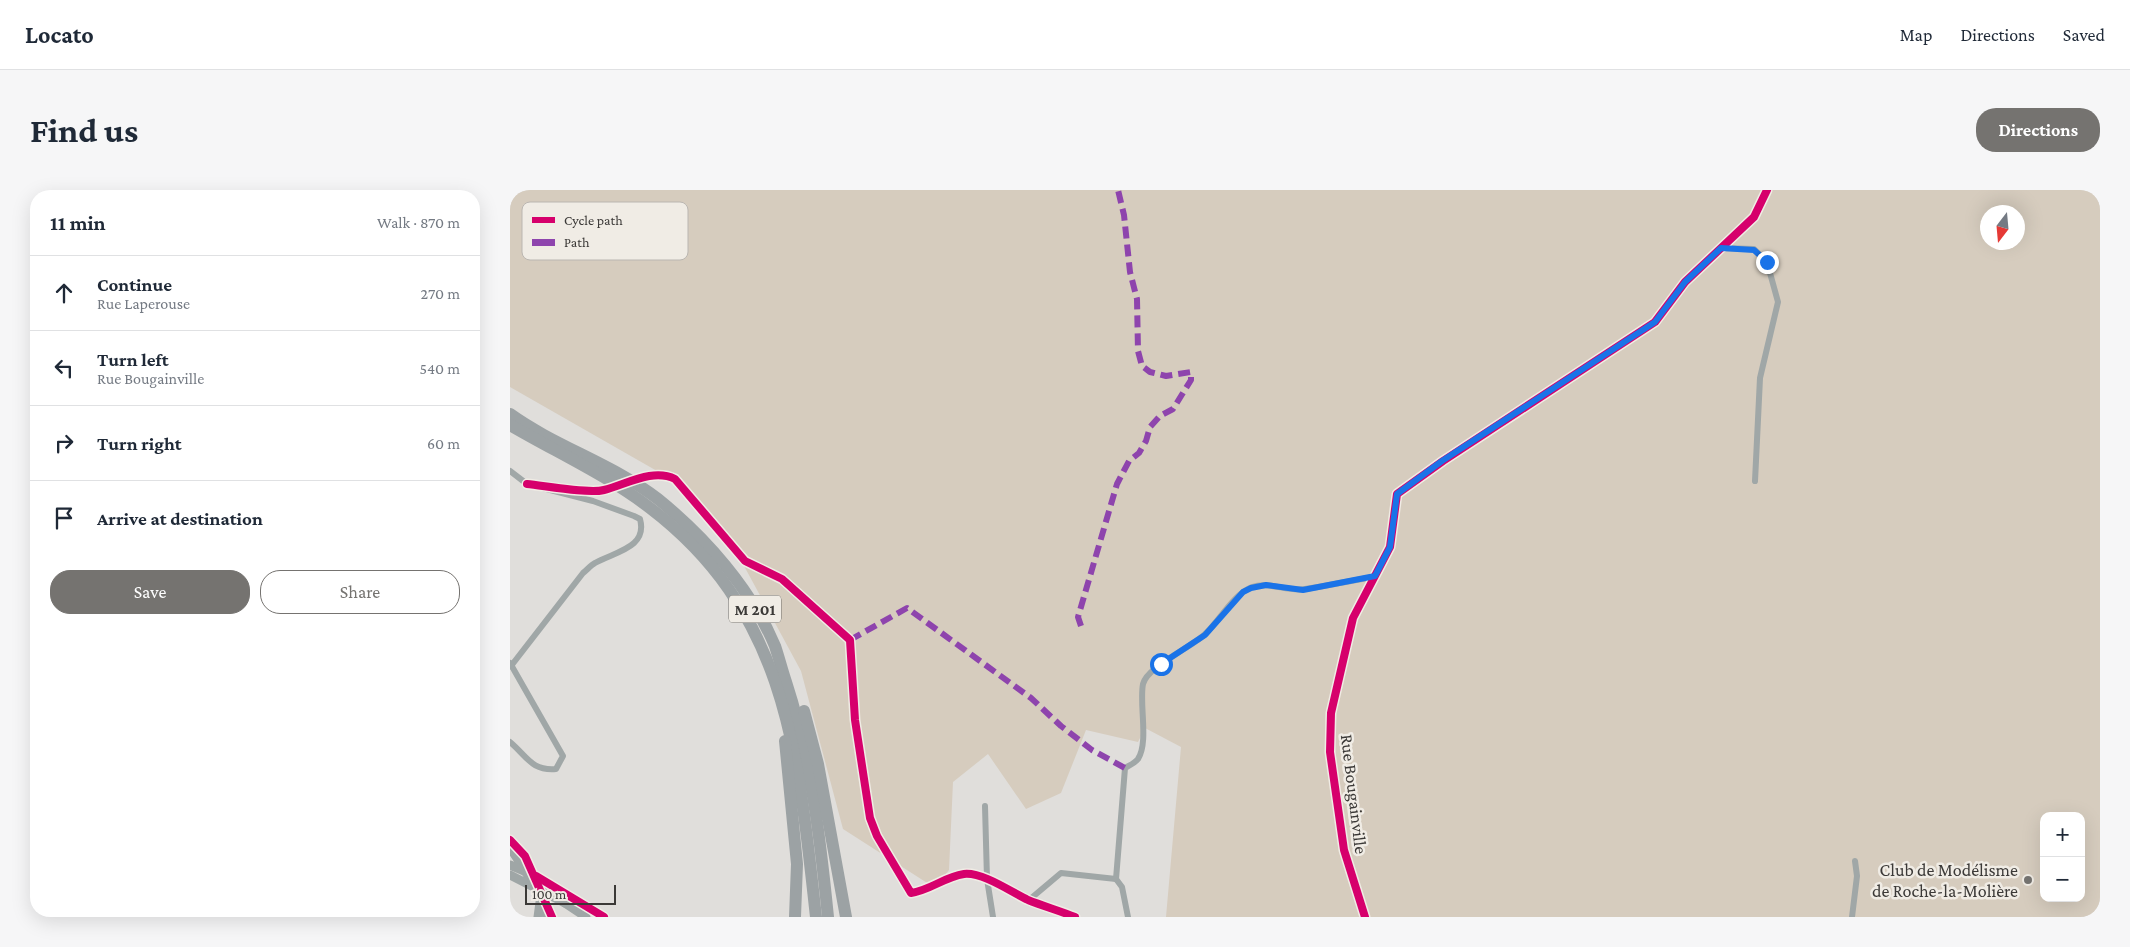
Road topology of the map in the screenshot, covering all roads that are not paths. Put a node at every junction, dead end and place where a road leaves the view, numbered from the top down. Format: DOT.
graph roads {
  1 [pos="1767,190"];
  2 [pos="1721,248"];
  3 [pos="510,414"];
  4 [pos="510,425"];
  5 [pos="510,472"];
  6 [pos="643,478"];
  7 [pos="1755,481"];
  8 [pos="527,484"];
  9 [pos="604,490"];
  10 [pos="1375,576"];
  11 [pos="741,609"];
  12 [pos="775,646"];
  13 [pos="511,664"];
  14 [pos="510,742"];
  15 [pos="985,806"];
  16 [pos="510,848"];
  17 [pos="1855,861"];
  18 [pos="510,864"];
  19 [pos="510,875"];
  20 [pos="987,879"];
  21 [pos="1116,879"];
  22 [pos="1029,900"];
  23 [pos="540,902"];
  24 [pos="538,917"];
  25 [pos="547,917"];
  26 [pos="586,917"];
  27 [pos="604,917"];
  28 [pos="795,917"];
  29 [pos="816,917"];
  30 [pos="828,917"];
  31 [pos="846,917"];
  32 [pos="993,917"];
  33 [pos="1075,917"];
  34 [pos="1128,917"];
  35 [pos="1365,917"];
  36 [pos="1852,917"];
  1 -- 2 [label="street, Rue Bougainville"];
  2 -- 7 [label="street"];
  2 -- 10 [label="street, Rue Bougainville"];
  3 -- 12 [label="highway, M 201"];
  4 -- 11 [label="highway, M 201"];
  5 -- 8 [label="street"];
  6 -- 20 [label="street"];
  8 -- 9 [label="street"];
  8 -- 13 [label="street"];
  10 -- 21 [label="street"];
  10 -- 35 [label="street, Rue Bougainville"];
  11 -- 28 [label="highway"];
  11 -- 29 [label="highway, M 201"];
  12 -- 30 [label="highway, M 201"];
  12 -- 31 [label="highway"];
  13 -- 14 [label="street"];
  15 -- 20 [label="street"];
  16 -- 23 [label="main road"];
  17 -- 36 [label="street"];
  18 -- 27 [label="main road, bridge"];
  19 -- 26 [label="main road, bridge"];
  20 -- 22 [label="street"];
  20 -- 32 [label="street"];
  21 -- 22 [label="street"];
  21 -- 34 [label="street"];
  22 -- 33 [label="street"];
  23 -- 24 [label="main road"];
  23 -- 25 [label="main road"];
}
